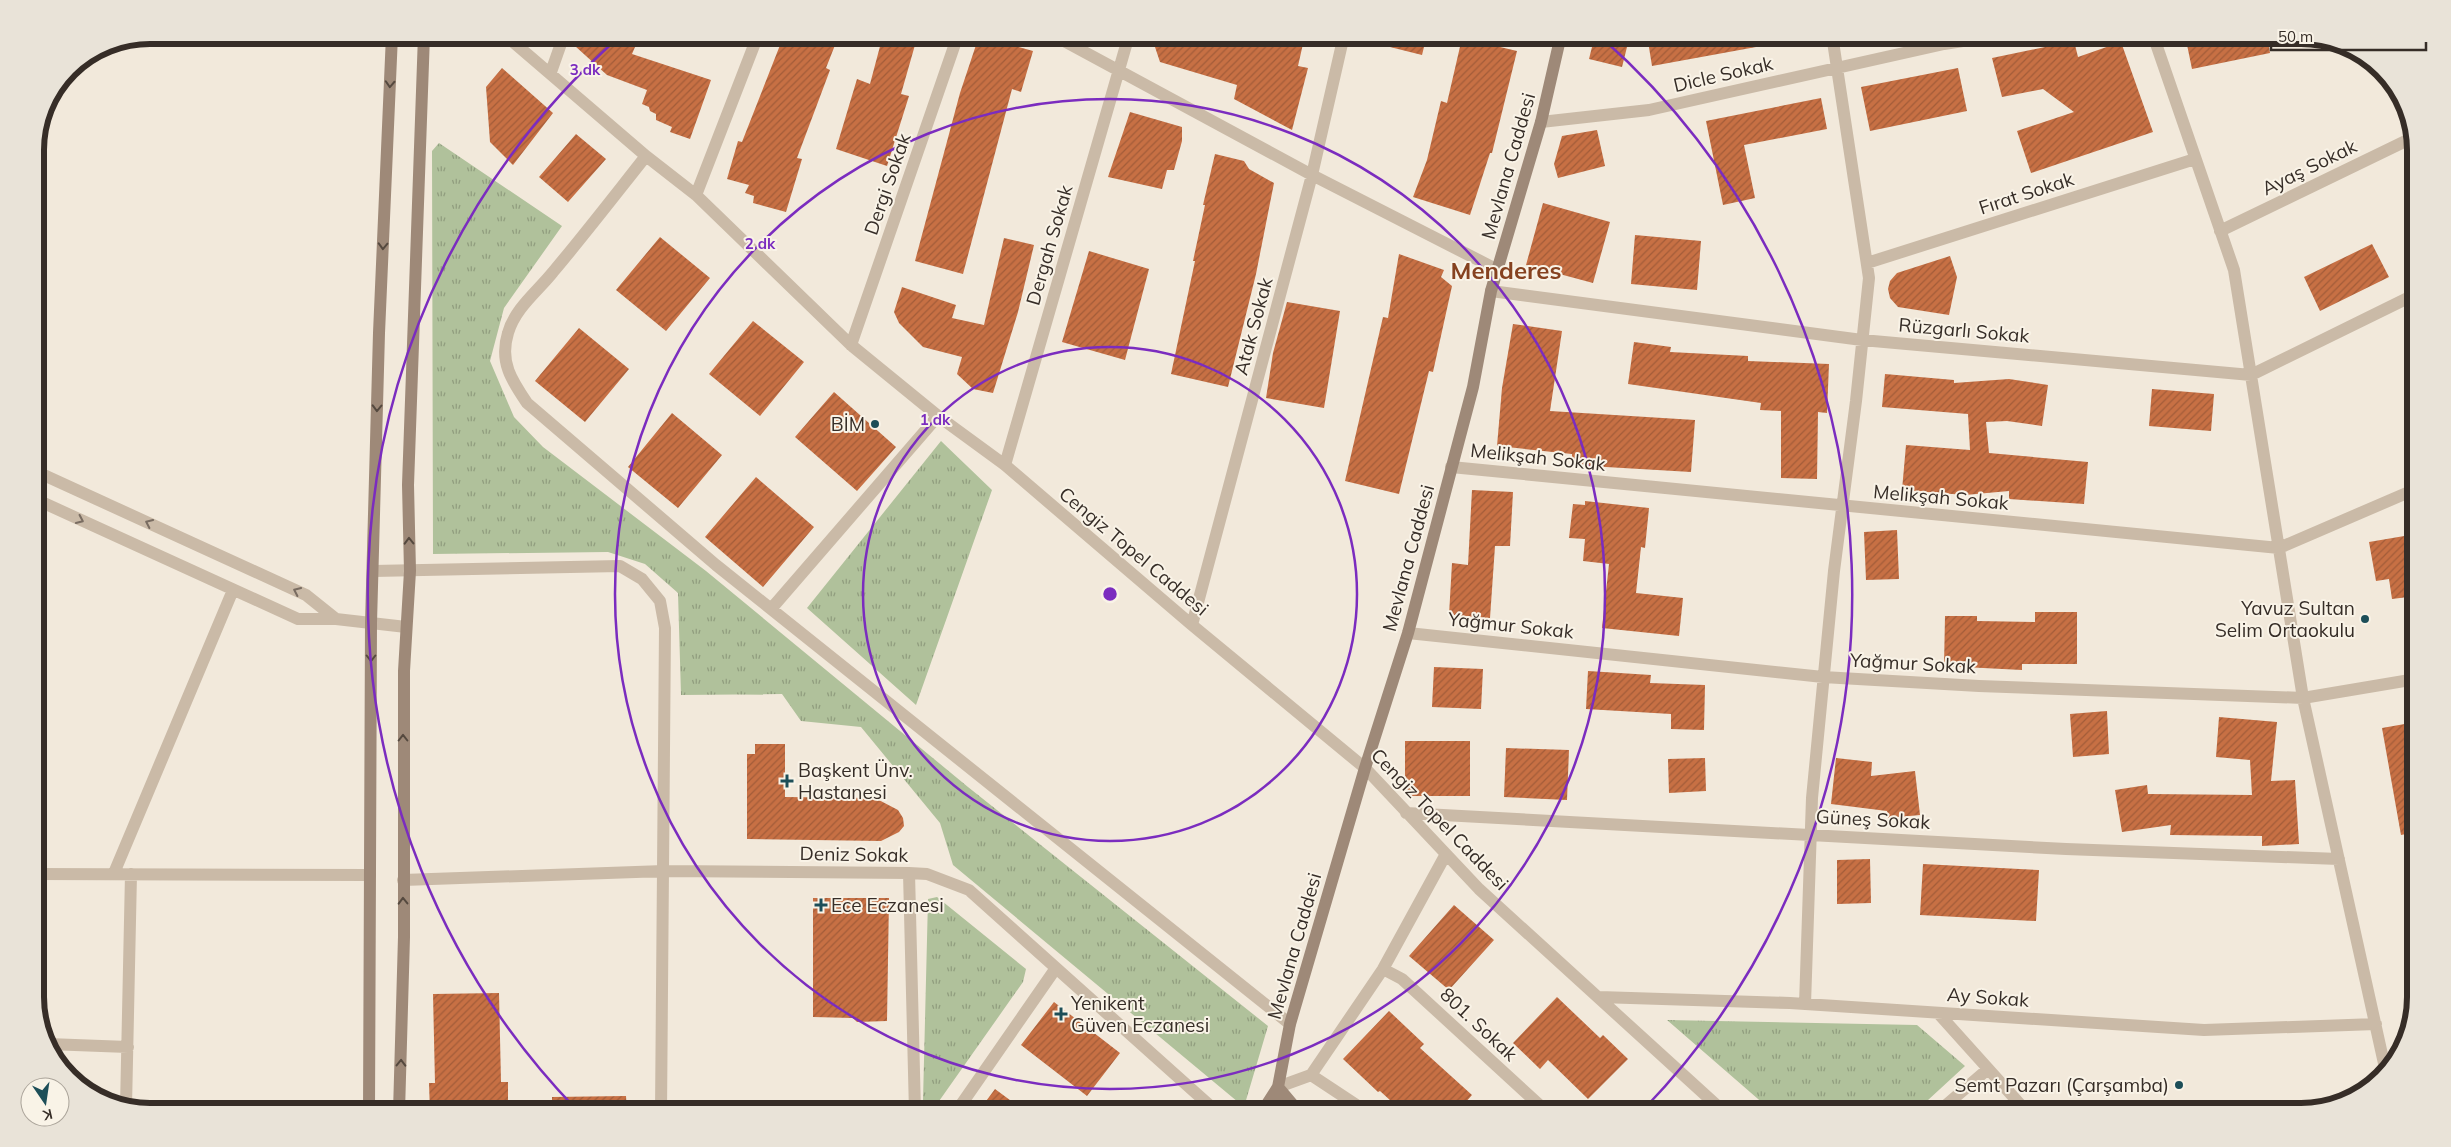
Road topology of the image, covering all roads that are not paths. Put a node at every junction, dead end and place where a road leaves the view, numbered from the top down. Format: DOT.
graph roads {
  1 [pos="392,44"];
  2 [pos="424,44"];
  3 [pos="517,44"];
  4 [pos="561,44"];
  5 [pos="755,44"];
  6 [pos="955,44"];
  7 [pos="1069,44"];
  8 [pos="1126,44"];
  9 [pos="1342,44"];
  10 [pos="1559,44"];
  11 [pos="1833,44"];
  12 [pos="1944,44"];
  13 [pos="2156,44"];
  14 [pos="1837,68"];
  15 [pos="551,72"];
  16 [pos="1118,72"];
  17 [pos="1542,122"];
  18 [pos="2407,141"];
  19 [pos="646,156"];
  20 [pos="2195,159"];
  21 [pos="1312,175"];
  22 [pos="696,195"];
  23 [pos="2220,231"];
  24 [pos="1867,263"];
  25 [pos="1498,270"];
  26 [pos="1492,291"];
  27 [pos="2407,298"];
  28 [pos="1862,340"];
  29 [pos="851,346"];
  30 [pos="2251,375"];
  31 [pos="938,416"];
  32 [pos="1004,465"];
  33 [pos="1451,467"];
  34 [pos="44,475"];
  35 [pos="2407,493"];
  36 [pos="44,503"];
  37 [pos="1842,506"];
  38 [pos="2279,548"];
  39 [pos="373,571"];
  40 [pos="410,571"];
  41 [pos="233,590"];
  42 [pos="771,609"];
  43 [pos="336,619"];
  44 [pos="371,623"];
  45 [pos="1192,625"];
  46 [pos="406,627"];
  47 [pos="1408,632"];
  48 [pos="1824,677"];
  49 [pos="2407,681"];
  50 [pos="2303,698"];
  51 [pos="1365,768"];
  52 [pos="1406,812"];
  53 [pos="1811,834"];
  54 [pos="1446,854"];
  55 [pos="2339,858"];
  56 [pos="664,871"];
  57 [pos="909,873"];
  58 [pos="44,874"];
  59 [pos="114,874"];
  60 [pos="131,874"];
  61 [pos="370,875"];
  62 [pos="403,880"];
  63 [pos="1056,968"];
  64 [pos="1383,969"];
  65 [pos="1598,998"];
  66 [pos="1805,1004"];
  67 [pos="1938,1012"];
  68 [pos="1290,1024"];
  69 [pos="2376,1024"];
  70 [pos="55,1044"];
  71 [pos="128,1047"];
  72 [pos="2385,1062"];
  73 [pos="1988,1069"];
  74 [pos="1311,1075"];
  75 [pos="1278,1087"];
  76 [pos="126,1101"];
  77 [pos="369,1103"];
  78 [pos="399,1103"];
  79 [pos="661,1103"];
  80 [pos="915,1103"];
  81 [pos="962,1103"];
  82 [pos="1206,1103"];
  83 [pos="1268,1103"];
  84 [pos="1277,1103"];
  85 [pos="1283,1103"];
  86 [pos="1291,1103"];
  87 [pos="1353,1103"];
  88 [pos="1537,1103"];
  89 [pos="1714,1103"];
  90 [pos="1948,1103"];
  91 [pos="2019,1103"];
  1 -- 39 [label="main road, one-way"];
  40 -- 2 [label="main road, one-way"];
  3 -- 15 [label="street, Cengiz Topel Caddesi"];
  4 -- 15 [label="street"];
  5 -- 22 [label="street"];
  6 -- 29 [label="street, Dergi Sokak"];
  7 -- 16 [label="street"];
  8 -- 16 [label="street, Dergah Sokak"];
  9 -- 21 [label="street, Atak Sokak"];
  10 -- 17 [label="main road, Mevlana Caddesi"];
  11 -- 14 [label="street"];
  12 -- 14 [label="street, Dicle Sokak"];
  13 -- 20 [label="street"];
  14 -- 17 [label="street, Dicle Sokak"];
  14 -- 24 [label="street"];
  15 -- 19 [label="street, Cengiz Topel Caddesi"];
  16 -- 21 [label="street"];
  16 -- 32 [label="street, Dergah Sokak"];
  17 -- 25 [label="main road, Mevlana Caddesi"];
  18 -- 23 [label="street, Ayaş Sokak"];
  19 -- 22 [label="street, Cengiz Topel Caddesi"];
  19 -- 42 [label="street"];
  20 -- 23 [label="street"];
  20 -- 24 [label="street, Fırat Sokak"];
  21 -- 25 [label="street"];
  21 -- 45 [label="street, Atak Sokak"];
  22 -- 29 [label="street, Cengiz Topel Caddesi"];
  23 -- 30 [label="street"];
  24 -- 28 [label="street"];
  25 -- 26 [label="main road, Mevlana Caddesi"];
  26 -- 28 [label="street, Rüzgarlı Sokak"];
  26 -- 33 [label="main road, Mevlana Caddesi"];
  27 -- 30 [label="street"];
  28 -- 30 [label="street, Rüzgarlı Sokak"];
  28 -- 37 [label="street"];
  29 -- 31 [label="street, Cengiz Topel Caddesi"];
  30 -- 38 [label="street"];
  31 -- 32 [label="street, Cengiz Topel Caddesi"];
  31 -- 42 [label="street"];
  32 -- 45 [label="street, Cengiz Topel Caddesi"];
  33 -- 37 [label="street, Melikşah Sokak"];
  33 -- 47 [label="main road, Mevlana Caddesi"];
  43 -- 34 [label="street, one-way"];
  35 -- 38 [label="street, Melikşah Sokak"];
  36 -- 41 [label="street, one-way"];
  37 -- 38 [label="street, Melikşah Sokak"];
  37 -- 48 [label="street"];
  38 -- 50 [label="street"];
  39 -- 40 [label="street"];
  39 -- 44 [label="main road"];
  40 -- 46 [label="main road"];
  40 -- 56 [label="street"];
  41 -- 43 [label="street"];
  41 -- 59 [label="street"];
  42 -- 68 [label="street"];
  43 -- 44 [label="street"];
  44 -- 46 [label="street"];
  44 -- 61 [label="main road, one-way"];
  45 -- 51 [label="street, Cengiz Topel Caddesi"];
  62 -- 46 [label="main road, one-way"];
  47 -- 48 [label="street, Yağmur Sokak"];
  47 -- 51 [label="main road, Mevlana Caddesi"];
  48 -- 50 [label="street, Yağmur Sokak"];
  48 -- 53 [label="street"];
  49 -- 50 [label="street, Yağmur Sokak"];
  50 -- 55 [label="street"];
  51 -- 52 [label="street, Cengiz Topel Caddesi"];
  51 -- 68 [label="main road, Mevlana Caddesi"];
  52 -- 53 [label="street, Güneş Sokak"];
  52 -- 54 [label="street, Cengiz Topel Caddesi"];
  53 -- 55 [label="street, Güneş Sokak"];
  53 -- 66 [label="street"];
  54 -- 64 [label="street"];
  54 -- 65 [label="street, Cengiz Topel Caddesi"];
  55 -- 69 [label="street"];
  56 -- 57 [label="street, Deniz Sokak"];
  56 -- 62 [label="street, Deniz Sokak"];
  56 -- 79 [label="street"];
  57 -- 63 [label="street, Deniz Sokak"];
  57 -- 80 [label="street"];
  58 -- 59 [label="street"];
  59 -- 60 [label="street"];
  60 -- 61 [label="street"];
  60 -- 71 [label="street"];
  61 -- 77 [label="main road"];
  78 -- 62 [label="main road, one-way"];
  63 -- 81 [label="street"];
  63 -- 82 [label="street, Deniz Sokak"];
  64 -- 74 [label="street"];
  64 -- 88 [label="street, 801. Sokak"];
  65 -- 66 [label="street, Ay Sokak"];
  65 -- 89 [label="street, Cengiz Topel Caddesi"];
  66 -- 67 [label="street, Ay Sokak"];
  67 -- 69 [label="street, Ay Sokak"];
  67 -- 73 [label="street"];
  68 -- 75 [label="main road, Mevlana Caddesi"];
  69 -- 72 [label="street"];
  70 -- 71 [label="street"];
  71 -- 76 [label="street"];
  73 -- 90 [label="street"];
  73 -- 91 [label="street"];
  74 -- 75 [label="street"];
  74 -- 87 [label="street"];
  75 -- 83 [label="main road"];
  75 -- 84 [label="main road"];
  75 -- 85 [label="main road"];
  75 -- 86 [label="main road"];
}
